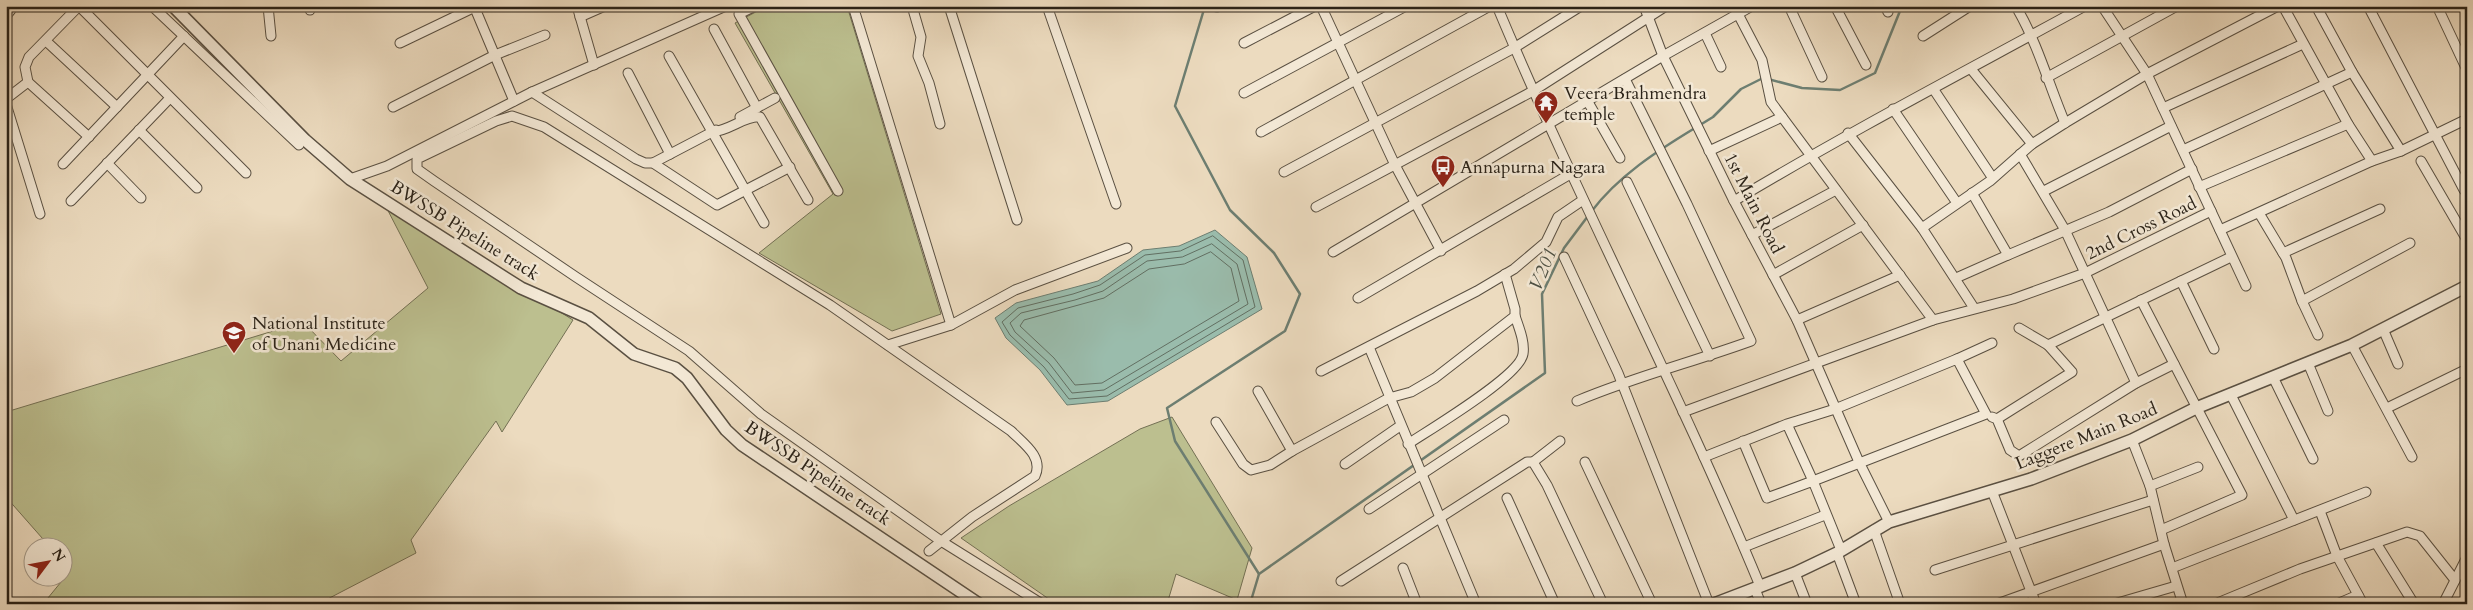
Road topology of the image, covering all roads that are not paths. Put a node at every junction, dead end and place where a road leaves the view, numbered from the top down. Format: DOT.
graph roads {
  1 [pos="14,6"];
  2 [pos="79,6"];
  3 [pos="152,6"];
  4 [pos="173,6"];
  5 [pos="268,6"];
  6 [pos="577,6"];
  7 [pos="605,6"];
  8 [pos="726,6"];
  9 [pos="755,6"];
  10 [pos="853,6"];
  11 [pos="912,6"];
  12 [pos="949,6"];
  13 [pos="1047,6"];
  14 [pos="1315,6"];
  15 [pos="1322,6"];
  16 [pos="1406,6"];
  17 [pos="1490,6"];
  18 [pos="1497,6"];
  19 [pos="1581,6"];
  20 [pos="1644,6"];
  21 [pos="1666,6"];
  22 [pos="1752,6"];
  23 [pos="1789,6"];
  24 [pos="1835,6"];
  25 [pos="1970,6"];
  26 [pos="2085,6"];
  27 [pos="2102,6"];
  28 [pos="2177,6"];
  29 [pos="2278,6"];
  30 [pos="2283,6"];
  31 [pos="2316,6"];
  32 [pos="2368,6"];
  33 [pos="475,7"];
  34 [pos="2440,7"];
  35 [pos="2018,10"];
  36 [pos="1738,14"];
  37 [pos="6,16"];
  38 [pos="1649,16"];
  39 [pos="580,17"];
  40 [pos="714,28"];
  41 [pos="1705,33"];
  42 [pos="545,35"];
  43 [pos="2032,35"];
  44 [pos="184,36"];
  45 [pos="272,36"];
  46 [pos="1923,36"];
  47 [pos="2121,36"];
  48 [pos="46,41"];
  49 [pos="1339,42"];
  50 [pos="400,43"];
  51 [pos="1244,43"];
  52 [pos="2303,44"];
  53 [pos="1514,48"];
  54 [pos="495,55"];
  55 [pos="669,56"];
  56 [pos="1663,56"];
  57 [pos="2464,57"];
  58 [pos="594,65"];
  59 [pos="1866,65"];
  60 [pos="1721,67"];
  61 [pos="1971,69"];
  62 [pos="2467,70"];
  63 [pos="2352,72"];
  64 [pos="628,73"];
  65 [pos="2147,74"];
  66 [pos="147,75"];
  67 [pos="1822,77"];
  68 [pos="2046,78"];
  69 [pos="1625,79"];
  70 [pos="1357,80"];
  71 [pos="28,82"];
  72 [pos="2327,85"];
  73 [pos="1934,90"];
  74 [pos="1533,91"];
  75 [pos="532,92"];
  76 [pos="1244,93"];
  77 [pos="170,98"];
  78 [pos="775,98"];
  79 [pos="6,100"];
  80 [pos="514,101"];
  81 [pos="1588,102"];
  82 [pos="6,104"];
  83 [pos="117,107"];
  84 [pos="393,107"];
  85 [pos="756,108"];
  86 [pos="2163,108"];
  87 [pos="1893,109"];
  88 [pos="1782,117"];
  89 [pos="2467,119"];
  90 [pos="1376,123"];
  91 [pos="2065,123"];
  92 [pos="940,124"];
  93 [pos="2348,124"];
  94 [pos="1550,125"];
  95 [pos="2171,126"];
  96 [pos="139,130"];
  97 [pos="712,132"];
  98 [pos="1261,132"];
  99 [pos="1848,133"];
  100 [pos="2435,135"];
  101 [pos="89,137"];
  102 [pos="2032,144"];
  103 [pos="299,145"];
  104 [pos="1709,150"];
  105 [pos="2182,150"];
  106 [pos="2401,151"];
  107 [pos="670,154"];
  108 [pos="2020,154"];
  109 [pos="1810,156"];
  110 [pos="1620,158"];
  111 [pos="2372,161"];
  112 [pos="2421,162"];
  113 [pos="107,163"];
  114 [pos="653,163"];
  115 [pos="63,164"];
  116 [pos="1395,165"];
  117 [pos="790,167"];
  118 [pos="2192,169"];
  119 [pos="1284,172"];
  120 [pos="246,173"];
  121 [pos="1572,174"];
  122 [pos="1992,177"];
  123 [pos="350,179"];
  124 [pos="1627,182"];
  125 [pos="2199,187"];
  126 [pos="196,188"];
  127 [pos="2467,188"];
  128 [pos="1836,190"];
  129 [pos="746,191"];
  130 [pos="2044,191"];
  131 [pos="838,192"];
  132 [pos="1972,193"];
  133 [pos="141,198"];
  134 [pos="808,200"];
  135 [pos="1584,200"];
  136 [pos="1734,200"];
  137 [pos="71,201"];
  138 [pos="1957,203"];
  139 [pos="1116,204"];
  140 [pos="1416,204"];
  141 [pos="1316,207"];
  142 [pos="2380,209"];
  143 [pos="2211,211"];
  144 [pos="2259,213"];
  145 [pos="40,214"];
  146 [pos="1017,220"];
  147 [pos="764,223"];
  148 [pos="1863,224"];
  149 [pos="1922,228"];
  150 [pos="2066,230"];
  151 [pos="2220,230"];
  152 [pos="1752,235"];
  153 [pos="2467,240"];
  154 [pos="2410,243"];
  155 [pos="1127,248"];
  156 [pos="1442,251"];
  157 [pos="1333,252"];
  158 [pos="2283,253"];
  159 [pos="2008,255"];
  160 [pos="1564,257"];
  161 [pos="2231,257"];
  162 [pos="2085,273"];
  163 [pos="1505,274"];
  164 [pos="1773,275"];
  165 [pos="1900,275"];
  166 [pos="1956,278"];
  167 [pos="2181,281"];
  168 [pos="2246,286"];
  169 [pos="2467,286"];
  170 [pos="1358,298"];
  171 [pos="2142,300"];
  172 [pos="2302,301"];
  173 [pos="1974,308"];
  174 [pos="1515,316"];
  175 [pos="2106,317"];
  176 [pos="1797,320"];
  177 [pos="1933,320"];
  178 [pos="951,325"];
  179 [pos="2019,328"];
  180 [pos="2383,329"];
  181 [pos="2318,335"];
  182 [pos="1992,343"];
  183 [pos="888,345"];
  184 [pos="2048,345"];
  185 [pos="2352,345"];
  186 [pos="1369,347"];
  187 [pos="2214,350"];
  188 [pos="1710,356"];
  189 [pos="1957,359"];
  190 [pos="2308,363"];
  191 [pos="1818,364"];
  192 [pos="2174,364"];
  193 [pos="2398,364"];
  194 [pos="2467,369"];
  195 [pos="1321,371"];
  196 [pos="1665,371"];
  197 [pos="2273,377"];
  198 [pos="1622,382"];
  199 [pos="2136,383"];
  200 [pos="1258,391"];
  201 [pos="2231,395"];
  202 [pos="1389,398"];
  203 [pos="1577,402"];
  204 [pos="2196,408"];
  205 [pos="2387,408"];
  206 [pos="1835,409"];
  207 [pos="2328,411"];
  208 [pos="1684,412"];
  209 [pos="1986,414"];
  210 [pos="1997,419"];
  211 [pos="1504,420"];
  212 [pos="1216,422"];
  213 [pos="1787,424"];
  214 [pos="1400,426"];
  215 [pos="2132,440"];
  216 [pos="1743,441"];
  217 [pos="1560,442"];
  218 [pos="1408,444"];
  219 [pos="1292,451"];
  220 [pos="1704,456"];
  221 [pos="2412,457"];
  222 [pos="2313,459"];
  223 [pos="1533,462"];
  224 [pos="1585,462"];
  225 [pos="1859,462"];
  226 [pos="1345,464"];
  227 [pos="2198,467"];
  228 [pos="1420,474"];
  229 [pos="1813,481"];
  230 [pos="2150,486"];
  231 [pos="1992,491"];
  232 [pos="2366,492"];
  233 [pos="1507,498"];
  234 [pos="2153,500"];
  235 [pos="1369,509"];
  236 [pos="2320,511"];
  237 [pos="1825,515"];
  238 [pos="1439,518"];
  239 [pos="2294,520"];
  240 [pos="1890,522"];
  241 [pos="1874,530"];
  242 [pos="2161,530"];
  243 [pos="941,541"];
  244 [pos="2376,543"];
  245 [pos="2164,544"];
  246 [pos="2014,545"];
  247 [pos="1744,547"];
  248 [pos="929,551"];
  249 [pos="1839,551"];
  250 [pos="2337,556"];
  251 [pos="2467,557"];
  252 [pos="1403,568"];
  253 [pos="2172,568"];
  254 [pos="1935,570"];
  255 [pos="1795,573"];
  256 [pos="2455,580"];
  257 [pos="1341,581"];
  258 [pos="2176,586"];
  259 [pos="1758,588"];
  260 [pos="2032,592"];
  261 [pos="2358,595"];
  262 [pos="979,604"];
  263 [pos="1042,604"];
  264 [pos="1417,604"];
  265 [pos="1476,604"];
  266 [pos="1554,604"];
  267 [pos="1603,604"];
  268 [pos="1652,604"];
  269 [pos="1709,604"];
  270 [pos="1714,604"];
  271 [pos="1761,604"];
  272 [pos="1807,604"];
  273 [pos="1856,604"];
  274 [pos="1900,604"];
  275 [pos="1997,604"];
  276 [pos="2036,604"];
  277 [pos="2114,604"];
  278 [pos="2184,604"];
  279 [pos="2215,604"];
  280 [pos="2337,604"];
  281 [pos="2364,604"];
  282 [pos="2414,604"];
  283 [pos="2443,604"];
  1 -- 37 [label="street"];
  2 -- 48 [label="street"];
  2 -- 66 [label="street"];
  3 -- 44 [label="street"];
  4 -- 123 [label="street, BWSSB Pipeline track"];
  5 -- 45 [label="street"];
  6 -- 39 [label="street"];
  7 -- 39 [label="street"];
  8 -- 58 [label="street"];
  9 -- 131 [label="street"];
  10 -- 178 [label="street"];
  11 -- 92 [label="street"];
  12 -- 146 [label="street"];
  13 -- 139 [label="street"];
  14 -- 51 [label="street"];
  15 -- 49 [label="street"];
  16 -- 49 [label="street"];
  17 -- 70 [label="street"];
  18 -- 53 [label="street"];
  19 -- 53 [label="street"];
  20 -- 38 [label="street, 1st Main Road"];
  21 -- 38 [label="street"];
  22 -- 36 [label="street"];
  23 -- 67 [label="street"];
  24 -- 59 [label="street"];
  25 -- 46 [label="street"];
  26 -- 43 [label="street"];
  27 -- 47 [label="street"];
  28 -- 47 [label="street"];
  29 -- 65 [label="street"];
  30 -- 52 [label="street"];
  31 -- 63 [label="street"];
  32 -- 100 [label="street"];
  33 -- 50 [label="street"];
  33 -- 54 [label="street"];
  34 -- 57 [label="street"];
  35 -- 43 [label="street"];
  36 -- 41 [label="street"];
  36 -- 88 [label="street"];
  38 -- 56 [label="street, 1st Main Road"];
  38 -- 74 [label="street"];
  39 -- 58 [label="street"];
  40 -- 85 [label="street"];
  41 -- 56 [label="street"];
  41 -- 60 [label="street"];
  42 -- 54 [label="street"];
  43 -- 61 [label="street"];
  43 -- 68 [label="street"];
  44 -- 66 [label="street"];
  44 -- 103 [label="street"];
  47 -- 65 [label="street"];
  47 -- 68 [label="street"];
  48 -- 71 [label="street"];
  48 -- 83 [label="street"];
  49 -- 70 [label="street"];
  49 -- 76 [label="street"];
  52 -- 72 [label="street"];
  52 -- 86 [label="street"];
  53 -- 74 [label="street"];
  53 -- 90 [label="street"];
  54 -- 80 [label="street"];
  54 -- 84 [label="street"];
  55 -- 97 [label="street"];
  56 -- 69 [label="street"];
  56 -- 104 [label="street, 1st Main Road"];
  57 -- 62 [label="street"];
  58 -- 75 [label="street"];
  61 -- 73 [label="street"];
  61 -- 102 [label="street"];
  63 -- 72 [label="street"];
  63 -- 106 [label="street"];
  64 -- 107 [label="street"];
  65 -- 86 [label="street"];
  65 -- 91 [label="street"];
  66 -- 77 [label="street"];
  66 -- 83 [label="street"];
  68 -- 91 [label="street"];
  69 -- 81 [label="street"];
  69 -- 188 [label="street"];
  70 -- 90 [label="street"];
  70 -- 98 [label="street"];
  71 -- 79 [label="street"];
  71 -- 101 [label="street"];
  72 -- 93 [label="street"];
  72 -- 105 [label="street"];
  73 -- 87 [label="street"];
  73 -- 122 [label="street"];
  74 -- 94 [label="street"];
  74 -- 116 [label="street"];
  75 -- 80 [label="street"];
  75 -- 114 [label="street"];
  77 -- 96 [label="street"];
  77 -- 120 [label="street"];
  78 -- 85 [label="street"];
  80 -- 123 [label="street"];
  81 -- 94 [label="street"];
  81 -- 110 [label="street"];
  82 -- 145 [label="street"];
  83 -- 101 [label="street"];
  85 -- 97 [label="street"];
  86 -- 95 [label="street"];
  87 -- 99 [label="street"];
  87 -- 138 [label="street"];
  88 -- 104 [label="street"];
  88 -- 109 [label="street"];
  89 -- 100 [label="street"];
  90 -- 116 [label="street"];
  90 -- 119 [label="street"];
  91 -- 102 [label="street"];
  93 -- 111 [label="street"];
  93 -- 125 [label="street"];
  94 -- 121 [label="street"];
  94 -- 140 [label="street"];
  95 -- 105 [label="street"];
  95 -- 130 [label="street"];
  96 -- 113 [label="street"];
  96 -- 126 [label="street"];
  97 -- 107 [label="street"];
  97 -- 117 [label="street"];
  97 -- 129 [label="street"];
  99 -- 109 [label="street"];
  99 -- 149 [label="street"];
  100 -- 106 [label="street"];
  100 -- 127 [label="street"];
  101 -- 115 [label="street"];
  102 -- 108 [label="street"];
  104 -- 136 [label="street, 1st Main Road"];
  105 -- 118 [label="street"];
  106 -- 111 [label="street"];
  107 -- 114 [label="street"];
  108 -- 122 [label="street"];
  108 -- 130 [label="street"];
  109 -- 128 [label="street"];
  109 -- 136 [label="street"];
  111 -- 144 [label="street"];
  112 -- 153 [label="street"];
  113 -- 133 [label="street"];
  113 -- 137 [label="street"];
  114 -- 129 [label="street"];
  116 -- 140 [label="street"];
  116 -- 141 [label="street"];
  117 -- 129 [label="street"];
  117 -- 134 [label="street"];
  118 -- 125 [label="street"];
  118 -- 150 [label="street"];
  121 -- 135 [label="street"];
  121 -- 156 [label="street"];
  122 -- 132 [label="street"];
  123 -- 262 [label="street, BWSSB Pipeline track"];
  124 -- 188 [label="street"];
  125 -- 143 [label="street"];
  128 -- 148 [label="street"];
  128 -- 152 [label="street"];
  129 -- 147 [label="street"];
  130 -- 150 [label="street"];
  132 -- 138 [label="street"];
  132 -- 159 [label="street"];
  135 -- 163 [label="street"];
  135 -- 196 [label="street"];
  136 -- 152 [label="street, 1st Main Road"];
  138 -- 149 [label="street"];
  140 -- 156 [label="street"];
  140 -- 157 [label="street"];
  142 -- 158 [label="street"];
  143 -- 151 [label="street"];
  143 -- 162 [label="street, 2nd Cross Road"];
  144 -- 151 [label="street"];
  144 -- 158 [label="street"];
  148 -- 164 [label="street"];
  148 -- 165 [label="street"];
  149 -- 166 [label="street"];
  150 -- 159 [label="street"];
  150 -- 162 [label="street"];
  151 -- 161 [label="street"];
  152 -- 164 [label="street, 1st Main Road"];
  154 -- 172 [label="street"];
  155 -- 178 [label="street"];
  156 -- 170 [label="street"];
  158 -- 172 [label="street"];
  159 -- 166 [label="street"];
  160 -- 198 [label="street"];
  161 -- 167 [label="street"];
  161 -- 168 [label="street"];
  162 -- 173 [label="street, 2nd Cross Road"];
  162 -- 175 [label="street"];
  163 -- 174 [label="street"];
  163 -- 186 [label="street"];
  164 -- 176 [label="street, 1st Main Road"];
  165 -- 176 [label="street"];
  165 -- 177 [label="street"];
  166 -- 173 [label="street"];
  167 -- 171 [label="street"];
  167 -- 187 [label="street"];
  169 -- 180 [label="street, Laggere Main Road"];
  171 -- 175 [label="street"];
  171 -- 192 [label="street"];
  172 -- 181 [label="street"];
  173 -- 177 [label="street, 2nd Cross Road"];
  174 -- 202 [label="street"];
  174 -- 218 [label="street"];
  175 -- 184 [label="street"];
  175 -- 199 [label="street"];
  176 -- 191 [label="street, 1st Main Road"];
  177 -- 191 [label="street, 2nd Cross Road"];
  178 -- 183 [label="street"];
  179 -- 184 [label="street"];
  180 -- 185 [label="street, Laggere Main Road"];
  180 -- 193 [label="street"];
  182 -- 189 [label="street"];
  183 -- 243 [label="street"];
  183 -- 243 [label="street"];
  184 -- 210 [label="street"];
  185 -- 190 [label="street, Laggere Main Road"];
  185 -- 205 [label="street"];
  186 -- 195 [label="street"];
  186 -- 202 [label="street"];
  188 -- 196 [label="street"];
  189 -- 206 [label="street"];
  189 -- 209 [label="street"];
  190 -- 197 [label="street, Laggere Main Road"];
  190 -- 207 [label="street"];
  191 -- 206 [label="street, 1st Main Road"];
  191 -- 208 [label="street, 2nd Cross Road"];
  192 -- 199 [label="street"];
  192 -- 204 [label="street"];
  194 -- 205 [label="street"];
  196 -- 198 [label="street"];
  196 -- 208 [label="street"];
  197 -- 201 [label="street, Laggere Main Road"];
  197 -- 222 [label="street"];
  198 -- 203 [label="street"];
  198 -- 269 [label="street"];
  199 -- 210 [label="street"];
  200 -- 219 [label="street"];
  201 -- 204 [label="street, Laggere Main Road"];
  201 -- 239 [label="street"];
  202 -- 214 [label="street"];
  202 -- 219 [label="street"];
  204 -- 215 [label="street, Laggere Main Road"];
  204 -- 242 [label="street"];
  205 -- 221 [label="street"];
  206 -- 213 [label="street"];
  206 -- 225 [label="street, 1st Main Road"];
  208 -- 220 [label="street"];
  209 -- 210 [label="street"];
  209 -- 225 [label="street"];
  211 -- 228 [label="street"];
  212 -- 219 [label="street"];
  213 -- 216 [label="street"];
  213 -- 229 [label="street"];
  214 -- 218 [label="street"];
  214 -- 226 [label="street"];
  215 -- 230 [label="street"];
  215 -- 231 [label="street, Laggere Main Road"];
  216 -- 220 [label="street"];
  216 -- 229 [label="street"];
  217 -- 223 [label="street"];
  218 -- 228 [label="street"];
  220 -- 247 [label="street"];
  223 -- 238 [label="street"];
  223 -- 267 [label="street"];
  224 -- 268 [label="street"];
  225 -- 229 [label="street"];
  225 -- 240 [label="street, 1st Main Road"];
  227 -- 230 [label="street"];
  228 -- 235 [label="street"];
  228 -- 238 [label="street"];
  229 -- 237 [label="street"];
  230 -- 234 [label="street"];
  231 -- 240 [label="street, Laggere Main Road"];
  231 -- 246 [label="street"];
  232 -- 236 [label="street"];
  233 -- 266 [label="street"];
  234 -- 242 [label="street"];
  234 -- 246 [label="street"];
  236 -- 239 [label="street"];
  236 -- 250 [label="street"];
  237 -- 247 [label="street"];
  237 -- 249 [label="street"];
  238 -- 257 [label="street"];
  238 -- 265 [label="street"];
  239 -- 253 [label="street"];
  240 -- 241 [label="street, Laggere Main Road"];
  241 -- 249 [label="street, Laggere Main Road"];
  241 -- 274 [label="street"];
  242 -- 245 [label="street"];
  243 -- 248 [label="street"];
  243 -- 263 [label="street"];
  244 -- 250 [label="street"];
  244 -- 256 [label="street"];
  244 -- 282 [label="street"];
  245 -- 253 [label="street"];
  245 -- 260 [label="street"];
  246 -- 254 [label="street"];
  246 -- 260 [label="street"];
  247 -- 259 [label="street"];
  249 -- 255 [label="street, Laggere Main Road"];
  249 -- 273 [label="street"];
  250 -- 261 [label="street"];
  250 -- 279 [label="street"];
  251 -- 256 [label="street"];
  252 -- 264 [label="street"];
  253 -- 258 [label="street"];
  255 -- 259 [label="street, Laggere Main Road"];
  255 -- 272 [label="street"];
  256 -- 283 [label="street"];
  258 -- 277 [label="street"];
  258 -- 278 [label="street"];
  259 -- 270 [label="street, Laggere Main Road"];
  259 -- 271 [label="street"];
  260 -- 275 [label="street"];
  260 -- 276 [label="street"];
  261 -- 280 [label="street"];
  261 -- 281 [label="street"];
}
